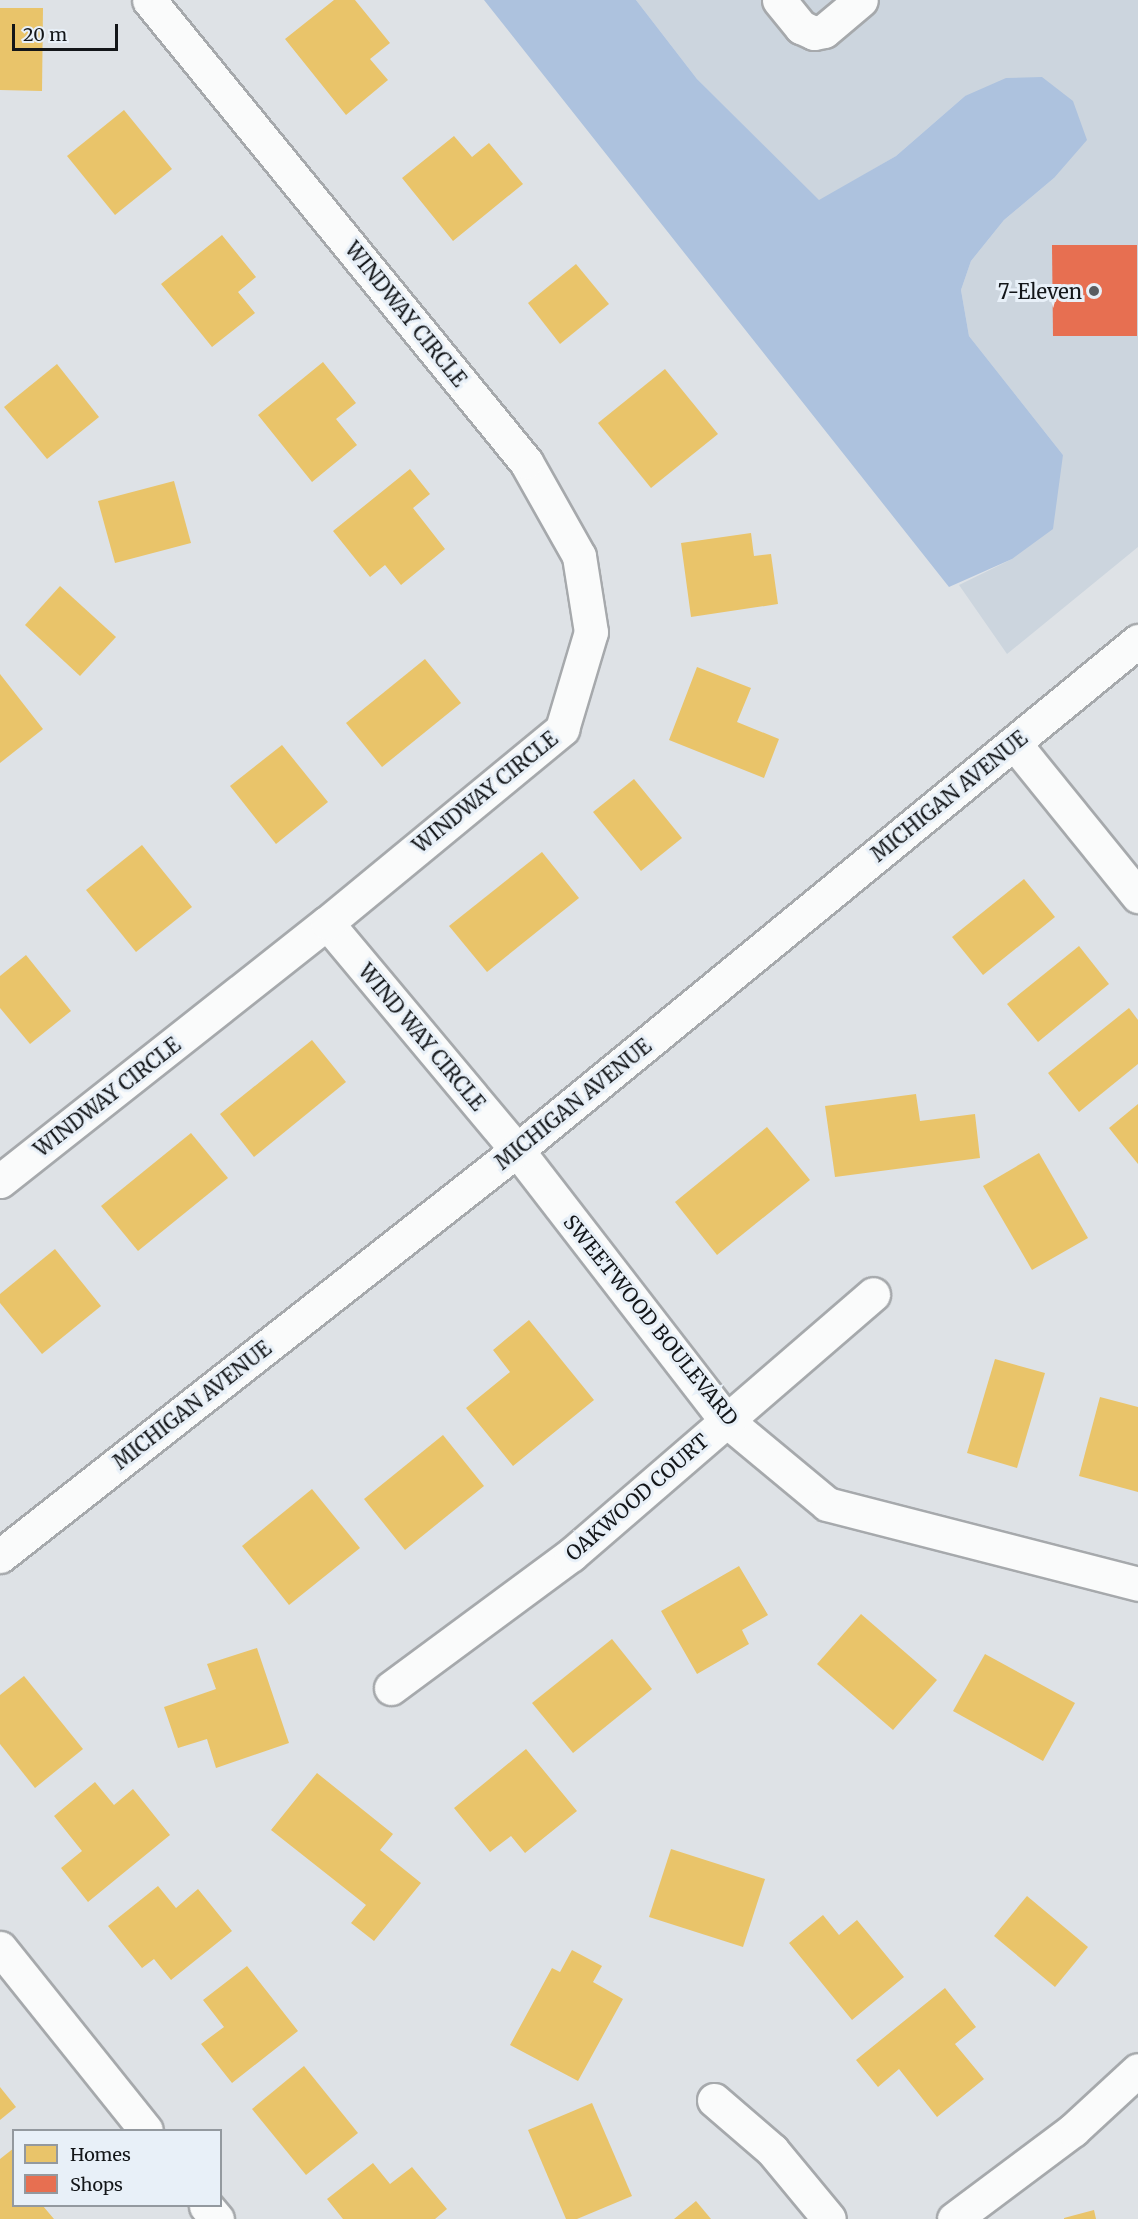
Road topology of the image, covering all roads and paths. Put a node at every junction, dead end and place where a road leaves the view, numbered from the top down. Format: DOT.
graph roads {
  1 [pos="149,0"];
  2 [pos="779,0"];
  3 [pos="861,0"];
  4 [pos="1138,641"];
  5 [pos="1014,743"];
  6 [pos="1138,896"];
  7 [pos="327,923"];
  8 [pos="517,1150"];
  9 [pos="0,1181"];
  10 [pos="873,1294"];
  11 [pos="726,1420"];
  12 [pos="0,1556"];
  13 [pos="1138,1584"];
  14 [pos="391,1688"];
  15 [pos="0,1948"];
  16 [pos="1138,2070"];
  17 [pos="714,2100"];
  18 [pos="145,2129"];
  19 [pos="208,2207"];
  20 [pos="217,2219"];
  21 [pos="829,2219"];
  22 [pos="954,2219"];
  1 -- 7 [label="street, WINDWAY CIRCLE"];
  2 -- 3 [label="street"];
  4 -- 5 [label="street, MICHIGAN AVENUE"];
  5 -- 6 [label="street"];
  5 -- 8 [label="street, MICHIGAN AVENUE"];
  7 -- 8 [label="street, WIND WAY CIRCLE"];
  7 -- 9 [label="street, WINDWAY CIRCLE"];
  8 -- 11 [label="street, SWEETWOOD BOULEVARD"];
  8 -- 12 [label="street, MICHIGAN AVENUE"];
  10 -- 11 [label="street, OAKWOOD COURT"];
  11 -- 13 [label="street, SWEETWOOD BOULEVARD"];
  11 -- 14 [label="street, OAKWOOD COURT"];
  15 -- 18 [label="street"];
  16 -- 22 [label="street"];
  17 -- 21 [label="street"];
  19 -- 20 [label="street"];
}
